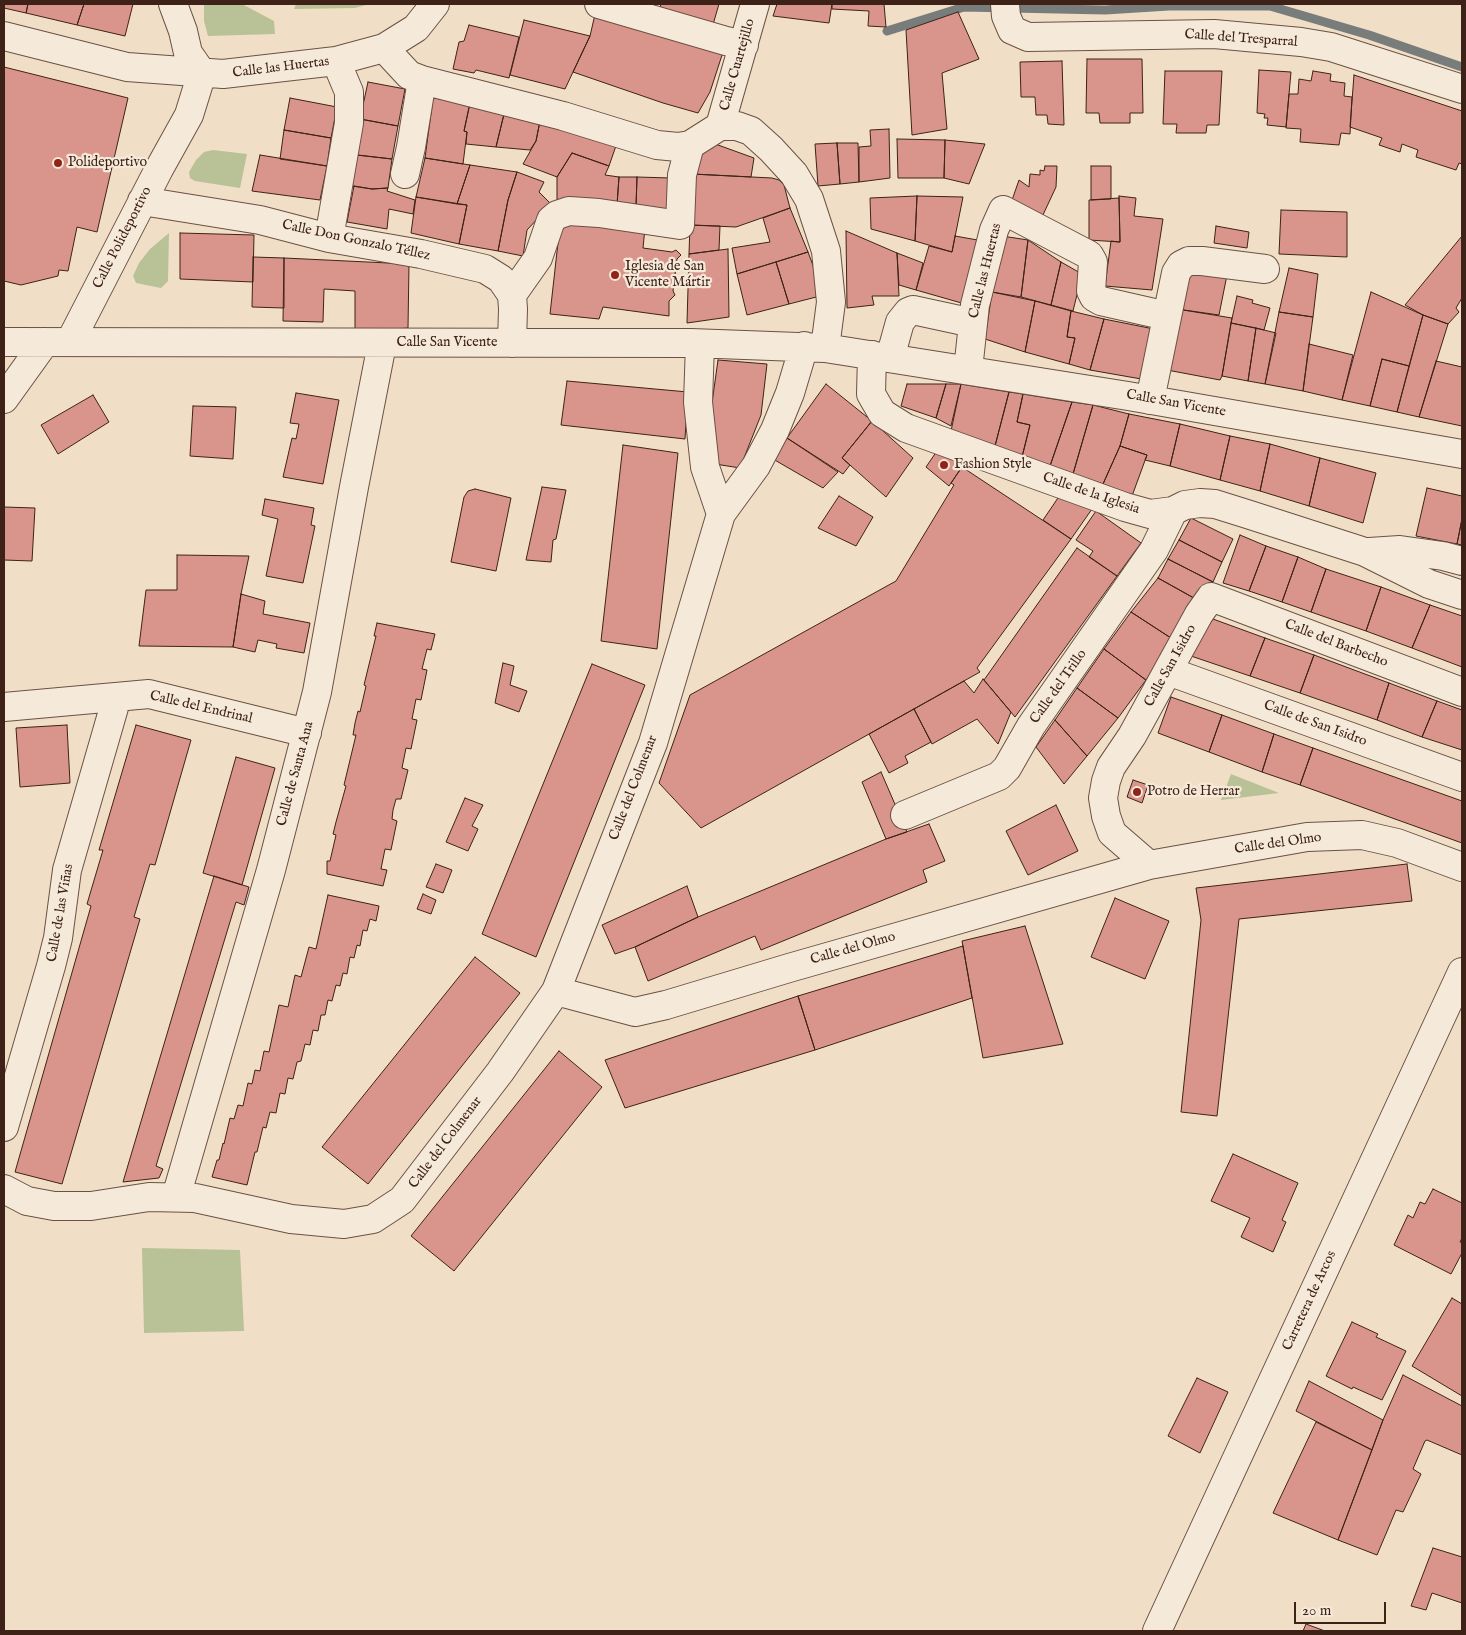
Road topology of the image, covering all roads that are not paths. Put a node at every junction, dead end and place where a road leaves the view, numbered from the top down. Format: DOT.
graph roads {
  1 [pos="173,4"];
  2 [pos="435,4"];
  3 [pos="599,4"];
  4 [pos="755,4"];
  5 [pos="1006,10"];
  6 [pos="4,36"];
  7 [pos="744,45"];
  8 [pos="384,48"];
  9 [pos="336,61"];
  10 [pos="202,73"];
  11 [pos="422,80"];
  12 [pos="1462,89"];
  13 [pos="720,126"];
  14 [pos="690,145"];
  15 [pos="405,174"];
  16 [pos="142,202"];
  17 [pos="329,238"];
  18 [pos="1265,269"];
  19 [pos="512,295"];
  20 [pos="1167,316"];
  21 [pos="973,323"];
  22 [pos="4,342"];
  23 [pos="58,342"];
  24 [pos="512,343"];
  25 [pos="382,344"];
  26 [pos="700,344"];
  27 [pos="814,347"];
  28 [pos="881,356"];
  29 [pos="968,370"];
  30 [pos="4,399"];
  31 [pos="1150,400"];
  32 [pos="1462,454"];
  33 [pos="1172,511"];
  34 [pos="721,514"];
  35 [pos="1365,552"];
  36 [pos="1462,561"];
  37 [pos="1462,595"];
  38 [pos="1210,597"];
  39 [pos="1168,671"];
  40 [pos="1462,692"];
  41 [pos="117,698"];
  42 [pos="4,707"];
  43 [pos="307,733"];
  44 [pos="1462,777"];
  45 [pos="905,815"];
  46 [pos="1149,865"];
  47 [pos="1462,867"];
  48 [pos="1462,972"];
  49 [pos="556,991"];
  50 [pos="4,1127"];
  51 [pos="4,1189"];
  52 [pos="176,1197"];
  53 [pos="1157,1631"];
  1 -- 10 [label="street"];
  2 -- 8 [label="street, Calle las Huertas"];
  3 -- 7 [label="street"];
  4 -- 7 [label="street, Calle Cuartejillo"];
  5 -- 12 [label="street, Calle del Tresparral"];
  6 -- 10 [label="street"];
  7 -- 13 [label="street, Calle Cuartejillo"];
  8 -- 9 [label="street, Calle las Huertas"];
  8 -- 11 [label="street"];
  9 -- 10 [label="street, Calle las Huertas"];
  9 -- 17 [label="street"];
  10 -- 16 [label="street, Calle Polideportivo"];
  11 -- 14 [label="street"];
  11 -- 15 [label="street"];
  13 -- 14 [label="street"];
  13 -- 27 [label="street"];
  14 -- 19 [label="street"];
  16 -- 17 [label="street, Calle Don Gonzalo Téllez"];
  16 -- 23 [label="street, Calle Polideportivo"];
  17 -- 19 [label="street, Calle Don Gonzalo Téllez"];
  18 -- 20 [label="street"];
  19 -- 24 [label="street"];
  20 -- 21 [label="street, Calle las Huertas"];
  20 -- 31 [label="street"];
  21 -- 28 [label="street"];
  21 -- 29 [label="street, Calle las Huertas"];
  22 -- 23 [label="street, Calle San Vicente"];
  23 -- 25 [label="street, Calle San Vicente"];
  23 -- 30 [label="street, Calle Polideportivo"];
  24 -- 25 [label="street, Calle San Vicente"];
  24 -- 26 [label="street, Calle San Vicente"];
  25 -- 43 [label="street, Calle de Santa Ana"];
  26 -- 27 [label="street, Calle San Vicente"];
  26 -- 34 [label="street"];
  27 -- 28 [label="street, Calle San Vicente"];
  27 -- 34 [label="street, Calle del Colmenar"];
  28 -- 29 [label="street, Calle San Vicente"];
  28 -- 33 [label="street, Calle de la Iglesia"];
  29 -- 31 [label="street, Calle San Vicente"];
  31 -- 32 [label="street, Calle San Vicente"];
  33 -- 35 [label="street, Calle de la Iglesia"];
  33 -- 45 [label="street, Calle del Trillo"];
  34 -- 49 [label="street, Calle del Colmenar"];
  35 -- 36 [label="street, Calle de la Iglesia"];
  35 -- 37 [label="street, Calle de la Iglesia"];
  38 -- 39 [label="street, Calle San Isidro"];
  38 -- 40 [label="street, Calle del Barbecho"];
  39 -- 44 [label="street, Calle de San Isidro"];
  39 -- 46 [label="street, Calle San Isidro"];
  41 -- 42 [label="street, Calle del Endrinal"];
  41 -- 43 [label="street, Calle del Endrinal"];
  41 -- 50 [label="street, Calle de las Viñas"];
  43 -- 52 [label="street, Calle de Santa Ana"];
  46 -- 47 [label="street, Calle del Olmo"];
  46 -- 49 [label="street, Calle del Olmo"];
  48 -- 53 [label="street, Carretera de Arcos"];
  49 -- 52 [label="street, Calle del Colmenar"];
  51 -- 52 [label="street, Calle del Colmenar"];
}
